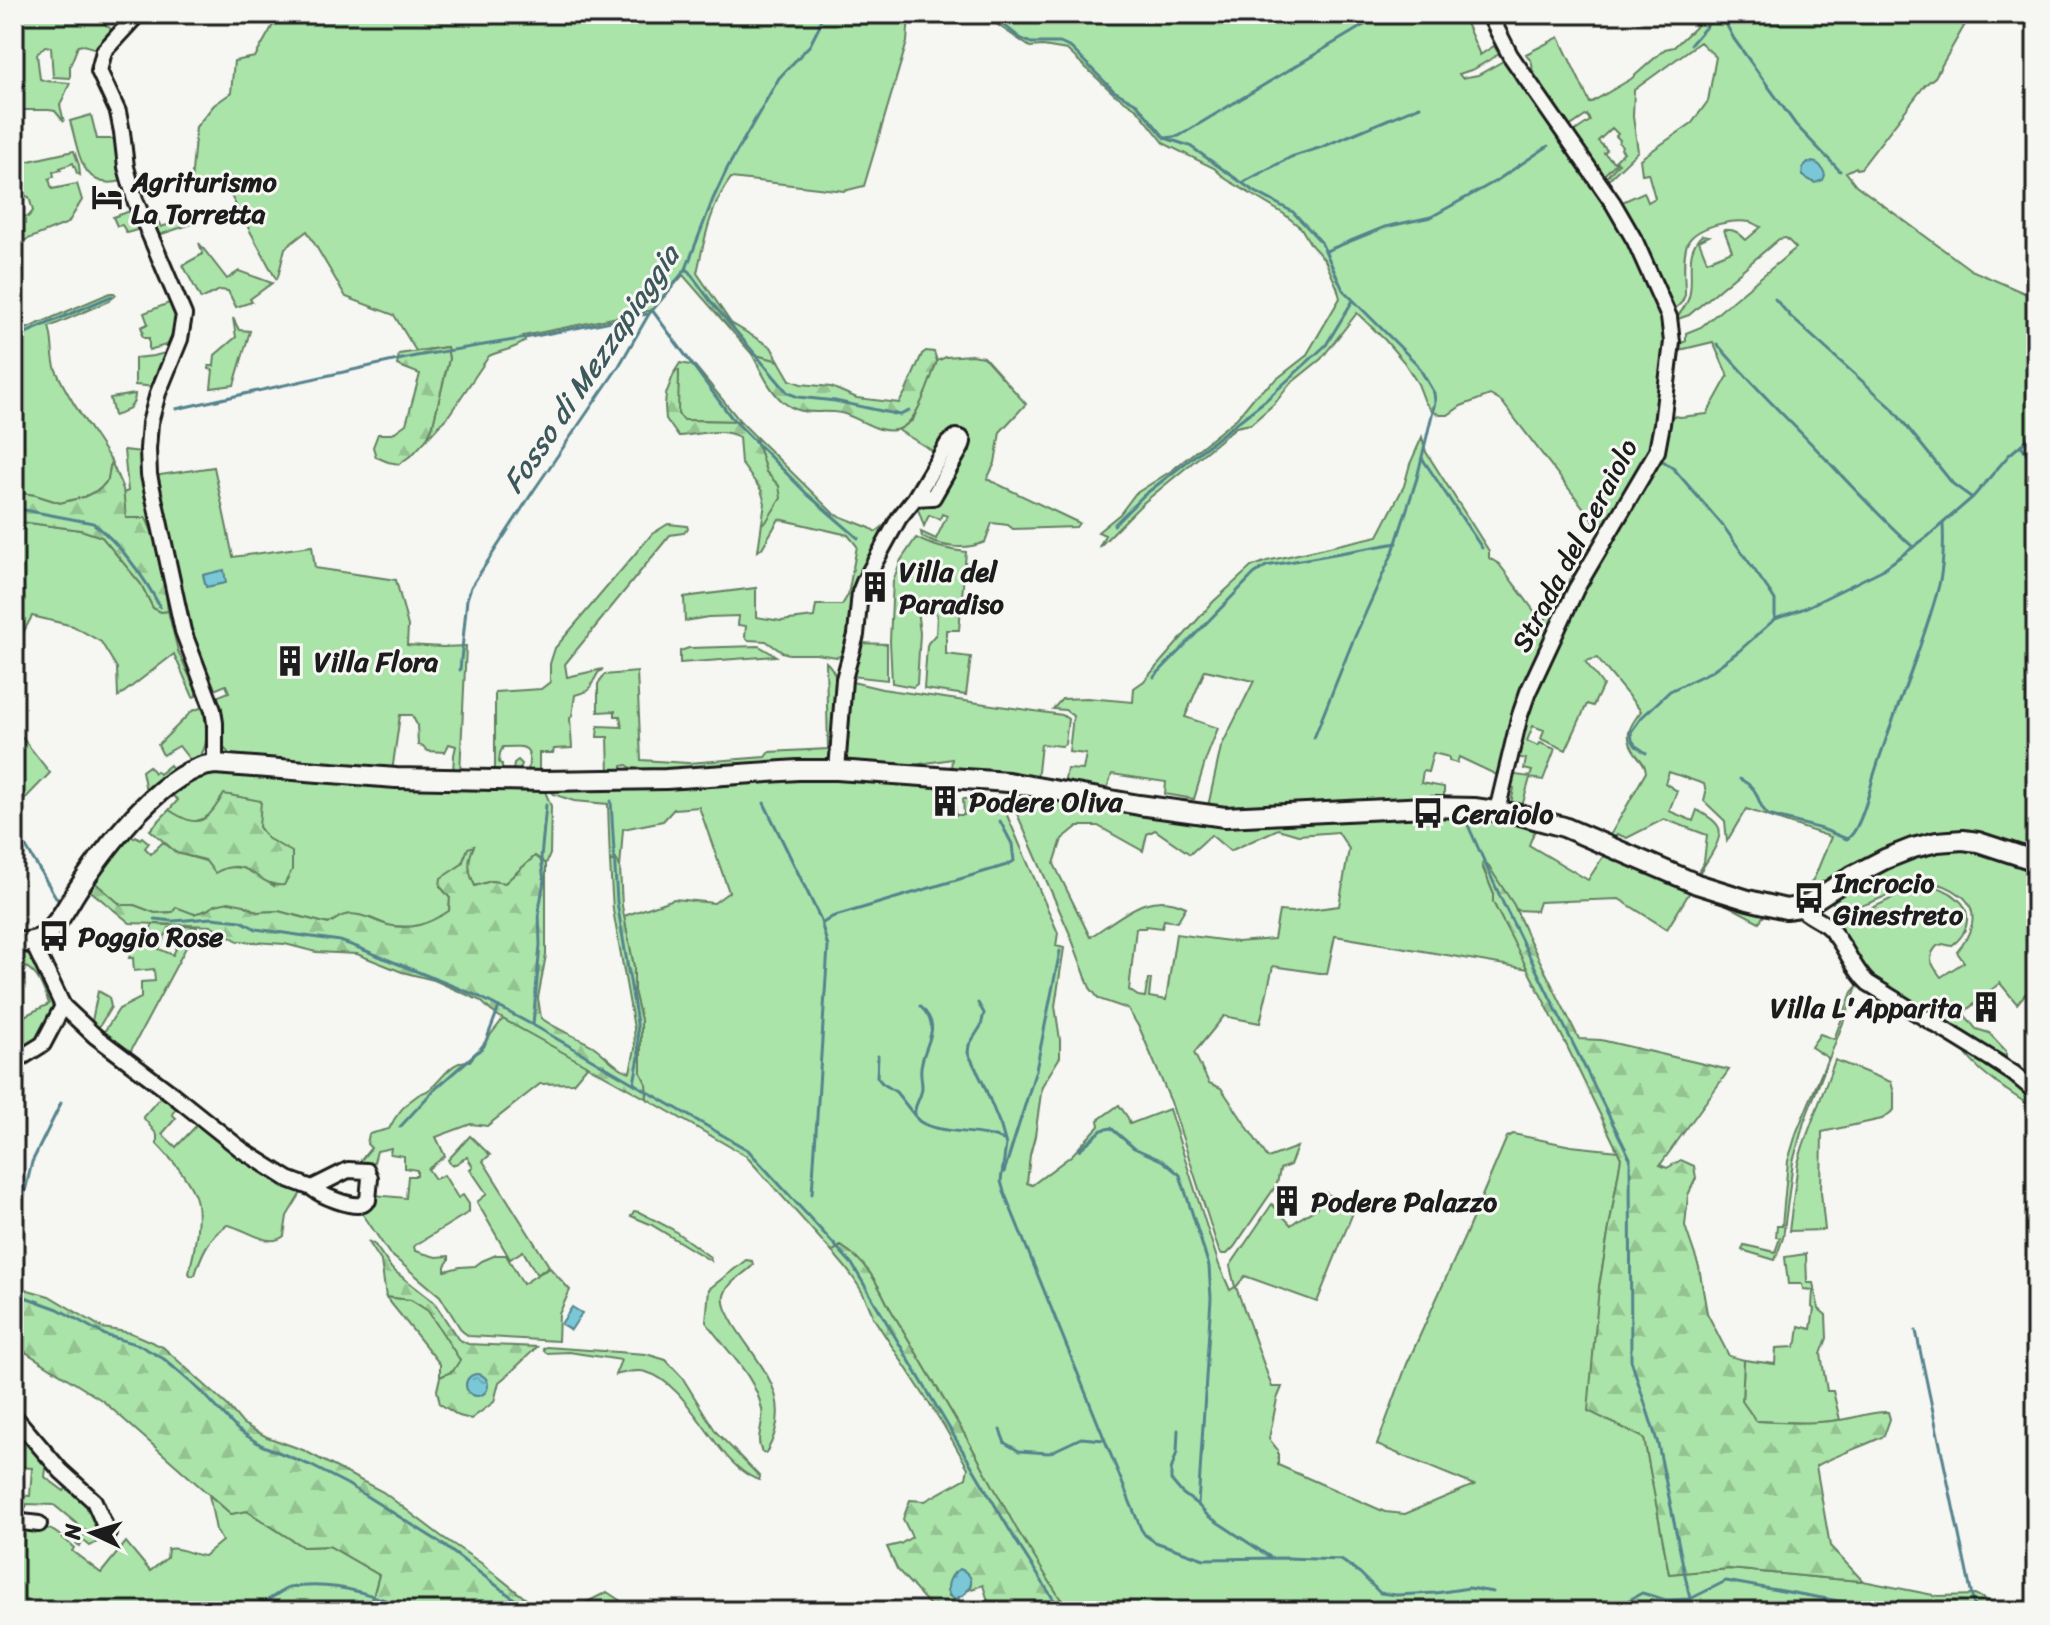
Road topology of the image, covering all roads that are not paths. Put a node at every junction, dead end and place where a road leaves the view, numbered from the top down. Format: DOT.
graph roads {
  1 [pos="138,14"];
  2 [pos="1489,14"];
  3 [pos="915,498"];
  4 [pos="215,764"];
  5 [pos="837,770"];
  6 [pos="1497,811"];
  7 [pos="2036,861"];
  8 [pos="1800,907"];
  9 [pos="23,942"];
  10 [pos="63,1006"];
  11 [pos="14,1062"];
  12 [pos="2036,1092"];
  13 [pos="312,1188"];
  14 [pos="14,1416"];
  15 [pos="14,1521"];
  16 [pos="39,1524"];
  17 [pos="108,1533"];
  1 -- 4 [label="street"];
  2 -- 6 [label="street, Strada del Ceraiolo"];
  3 -- 5 [label="street"];
  4 -- 5 [label="main road"];
  4 -- 9 [label="main road"];
  5 -- 6 [label="main road"];
  6 -- 8 [label="main road"];
  7 -- 8 [label="main road"];
  8 -- 12 [label="street"];
  9 -- 10 [label="street"];
  10 -- 11 [label="street"];
  10 -- 13 [label="street"];
  14 -- 17 [label="street"];
  15 -- 16 [label="street"];
}
